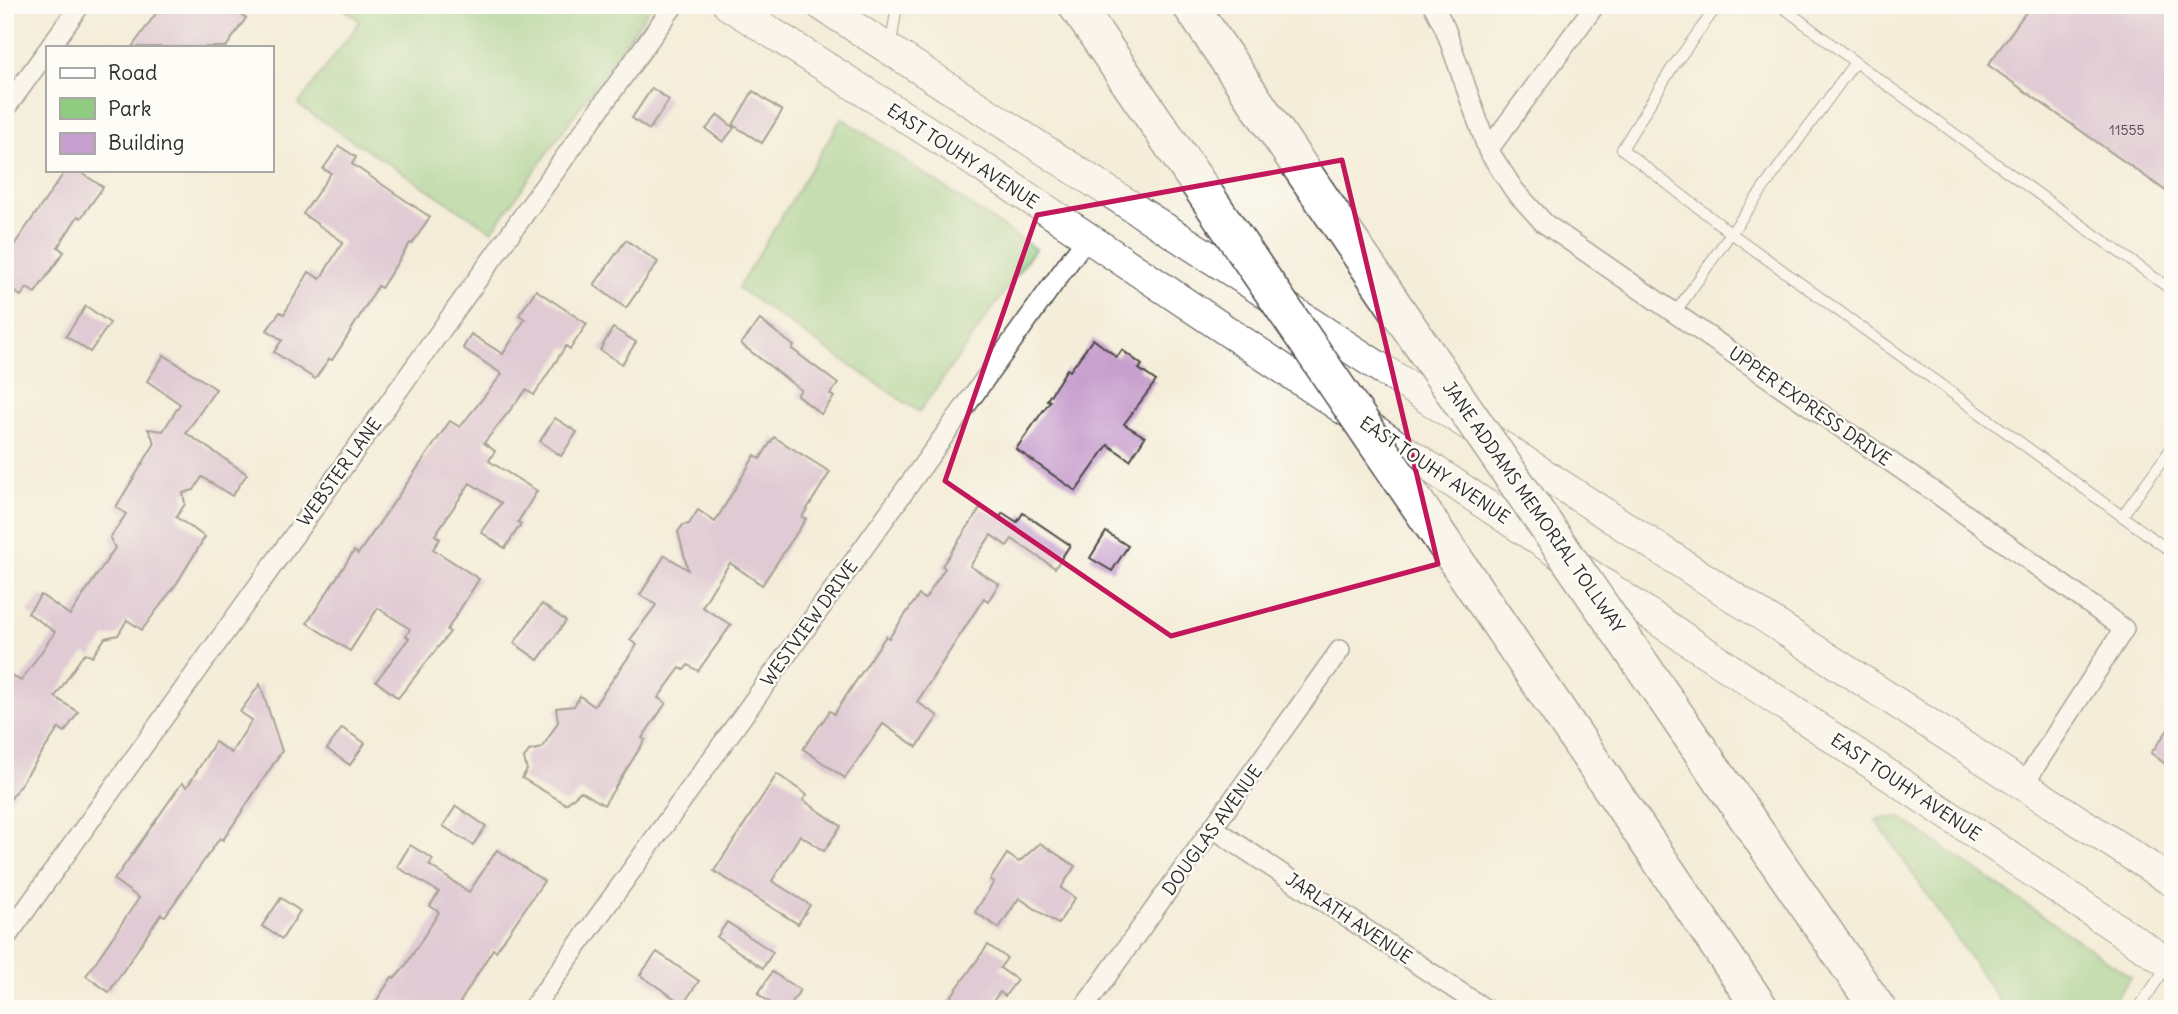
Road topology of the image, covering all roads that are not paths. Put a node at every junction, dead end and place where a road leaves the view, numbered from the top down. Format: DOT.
graph roads {
  1 [pos="80,5"];
  2 [pos="674,5"];
  3 [pos="728,5"];
  4 [pos="821,5"];
  5 [pos="897,5"];
  6 [pos="1076,5"];
  7 [pos="1190,5"];
  8 [pos="1433,5"];
  9 [pos="1595,5"];
  10 [pos="1718,5"];
  11 [pos="1780,5"];
  12 [pos="51,46"];
  13 [pos="890,52"];
  14 [pos="46,53"];
  15 [pos="1855,62"];
  16 [pos="5,109"];
  17 [pos="1488,150"];
  18 [pos="1731,233"];
  19 [pos="1087,237"];
  20 [pos="2173,290"];
  21 [pos="1675,313"];
  22 [pos="2173,446"];
  23 [pos="2122,516"];
  24 [pos="2173,553"];
  25 [pos="1340,650"];
  26 [pos="2024,785"];
  27 [pos="1213,828"];
  28 [pos="2173,882"];
  29 [pos="5,939"];
  30 [pos="2171,964"];
  31 [pos="532,1009"];
  32 [pos="1083,1009"];
  33 [pos="1485,1009"];
  34 [pos="1761,1009"];
  35 [pos="1878,1009"];
  36 [pos="2138,1009"];
  1 -- 12 [label="street"];
  2 -- 29 [label="street, WEBSTER LANE"];
  3 -- 19 [label="main road, EAST TOUHY AVENUE"];
  4 -- 13 [label="main road"];
  5 -- 13 [label="lane"];
  6 -- 34 [label="highway, bridge"];
  7 -- 35 [label="highway, JANE ADDAMS MEMORIAL TOLLWAY, bridge"];
  8 -- 17 [label="street, UPPER EXPRESS DRIVE"];
  9 -- 17 [label="street"];
  10 -- 18 [label="lane"];
  11 -- 15 [label="lane"];
  13 -- 26 [label="main road"];
  14 -- 16 [label="street"];
  15 -- 18 [label="lane"];
  15 -- 20 [label="lane"];
  17 -- 21 [label="street, UPPER EXPRESS DRIVE"];
  18 -- 21 [label="lane"];
  18 -- 23 [label="lane"];
  19 -- 30 [label="main road, EAST TOUHY AVENUE"];
  19 -- 31 [label="street, WESTVIEW DRIVE"];
  21 -- 26 [label="street, UPPER EXPRESS DRIVE"];
  22 -- 23 [label="lane"];
  23 -- 24 [label="lane"];
  25 -- 27 [label="street, DOUGLAS AVENUE"];
  26 -- 28 [label="main road"];
  27 -- 32 [label="street, DOUGLAS AVENUE"];
  27 -- 33 [label="street, JARLATH AVENUE"];
  30 -- 36 [label="lane"];
}
